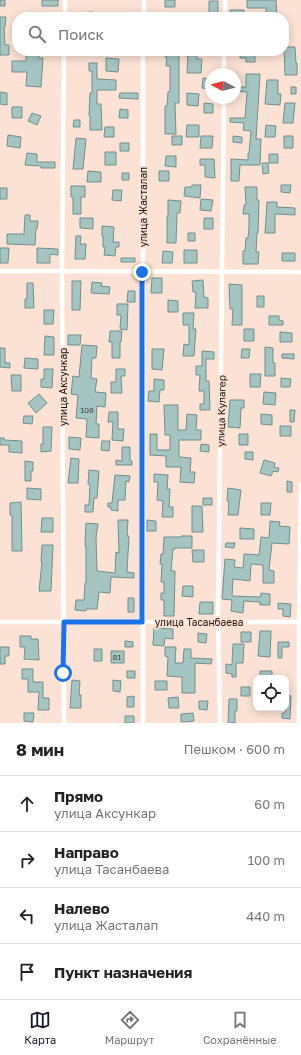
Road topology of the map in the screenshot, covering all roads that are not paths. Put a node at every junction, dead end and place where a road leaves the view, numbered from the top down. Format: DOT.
graph roads {
  1 [pos="65,0"];
  2 [pos="144,0"];
  3 [pos="225,0"];
  4 [pos="65,12"];
  5 [pos="144,12"];
  6 [pos="225,12"];
  7 [pos="64,56"];
  8 [pos="143,56"];
  9 [pos="224,56"];
  10 [pos="224,68"];
  11 [pos="224,104"];
  12 [pos="0,271"];
  13 [pos="222,271"];
  14 [pos="62,272"];
  15 [pos="142,272"];
  16 [pos="301,272"];
  17 [pos="301,485"];
  18 [pos="218,621"];
  19 [pos="0,622"];
  20 [pos="64,622"];
  21 [pos="142,622"];
  22 [pos="300,622"];
  23 [pos="64,723"];
  24 [pos="143,723"];
  25 [pos="220,723"];
  26 [pos="299,723"];
  1 -- 4 [label="street"];
  2 -- 5 [label="street"];
  3 -- 6 [label="street"];
  7 -- 14 [label="street, улица Аксункар"];
  8 -- 15 [label="street, улица Жасталап"];
  9 -- 10 [label="street"];
  11 -- 13 [label="street, улица Кулагер"];
  12 -- 14 [label="street"];
  13 -- 15 [label="street"];
  13 -- 16 [label="street"];
  13 -- 18 [label="street, улица Кулагер"];
  14 -- 15 [label="street"];
  14 -- 20 [label="street, улица Аксункар"];
  15 -- 21 [label="street, улица Жасталап"];
  17 -- 22 [label="street"];
  18 -- 21 [label="street, улица Тасанбаева"];
  18 -- 22 [label="street, улица Тасанбаева"];
  18 -- 25 [label="street, улица Кулагер"];
  19 -- 20 [label="street, улица Тасанбаева"];
  20 -- 21 [label="street, улица Тасанбаева"];
  20 -- 23 [label="street, улица Аксункар"];
  21 -- 24 [label="street, улица Жасталап"];
  22 -- 26 [label="street"];
}
